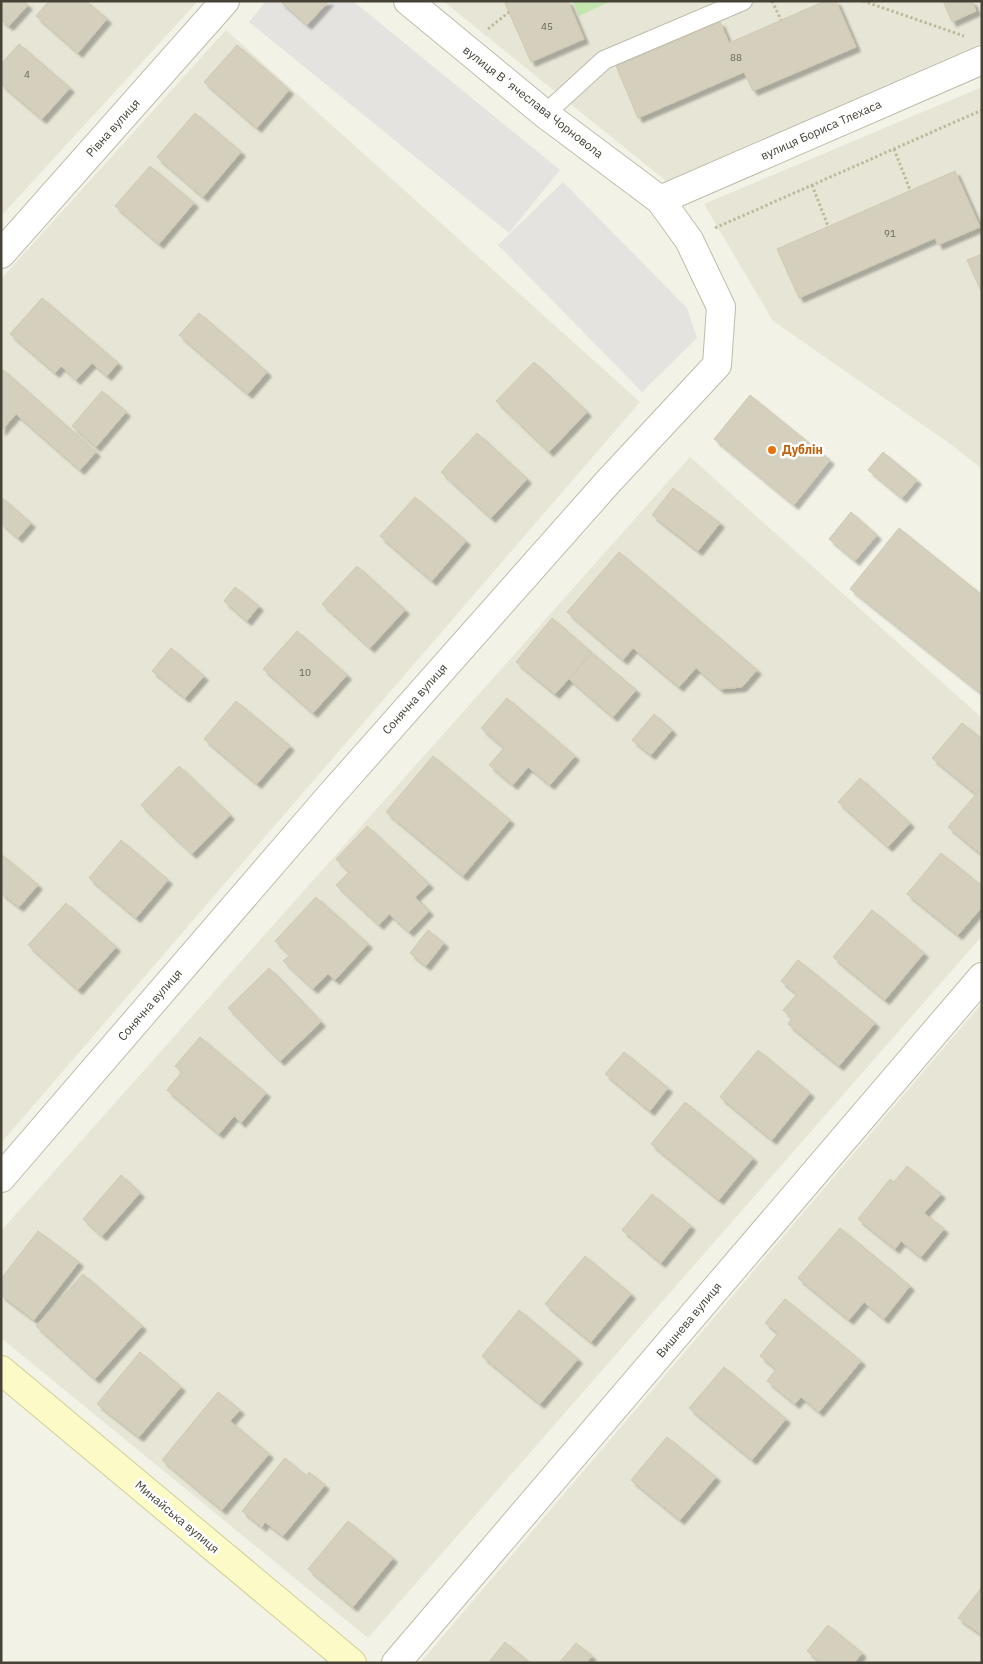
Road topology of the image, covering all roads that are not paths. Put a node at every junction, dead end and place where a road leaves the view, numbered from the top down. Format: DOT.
graph roads {
  1 [pos="225,1"];
  2 [pos="408,1"];
  3 [pos="743,1"];
  4 [pos="975,61"];
  5 [pos="545,114"];
  6 [pos="660,200"];
  7 [pos="1,254"];
  8 [pos="982,977"];
  9 [pos="1,1178"];
  10 [pos="1,1370"];
  11 [pos="352,1663"];
  12 [pos="396,1663"];
  1 -- 7 [label="street, Рівна вулиця"];
  2 -- 5 [label="street, вулиця Вʼячеслава Чорновола"];
  3 -- 5 [label="lane"];
  4 -- 6 [label="street, вулиця Бориса Тлехаса"];
  5 -- 6 [label="street, вулиця Вʼячеслава Чорновола"];
  6 -- 9 [label="street, Сонячна вулиця"];
  8 -- 12 [label="street, Вишнева вулиця"];
  10 -- 11 [label="street, Минайська вулиця"];
}
